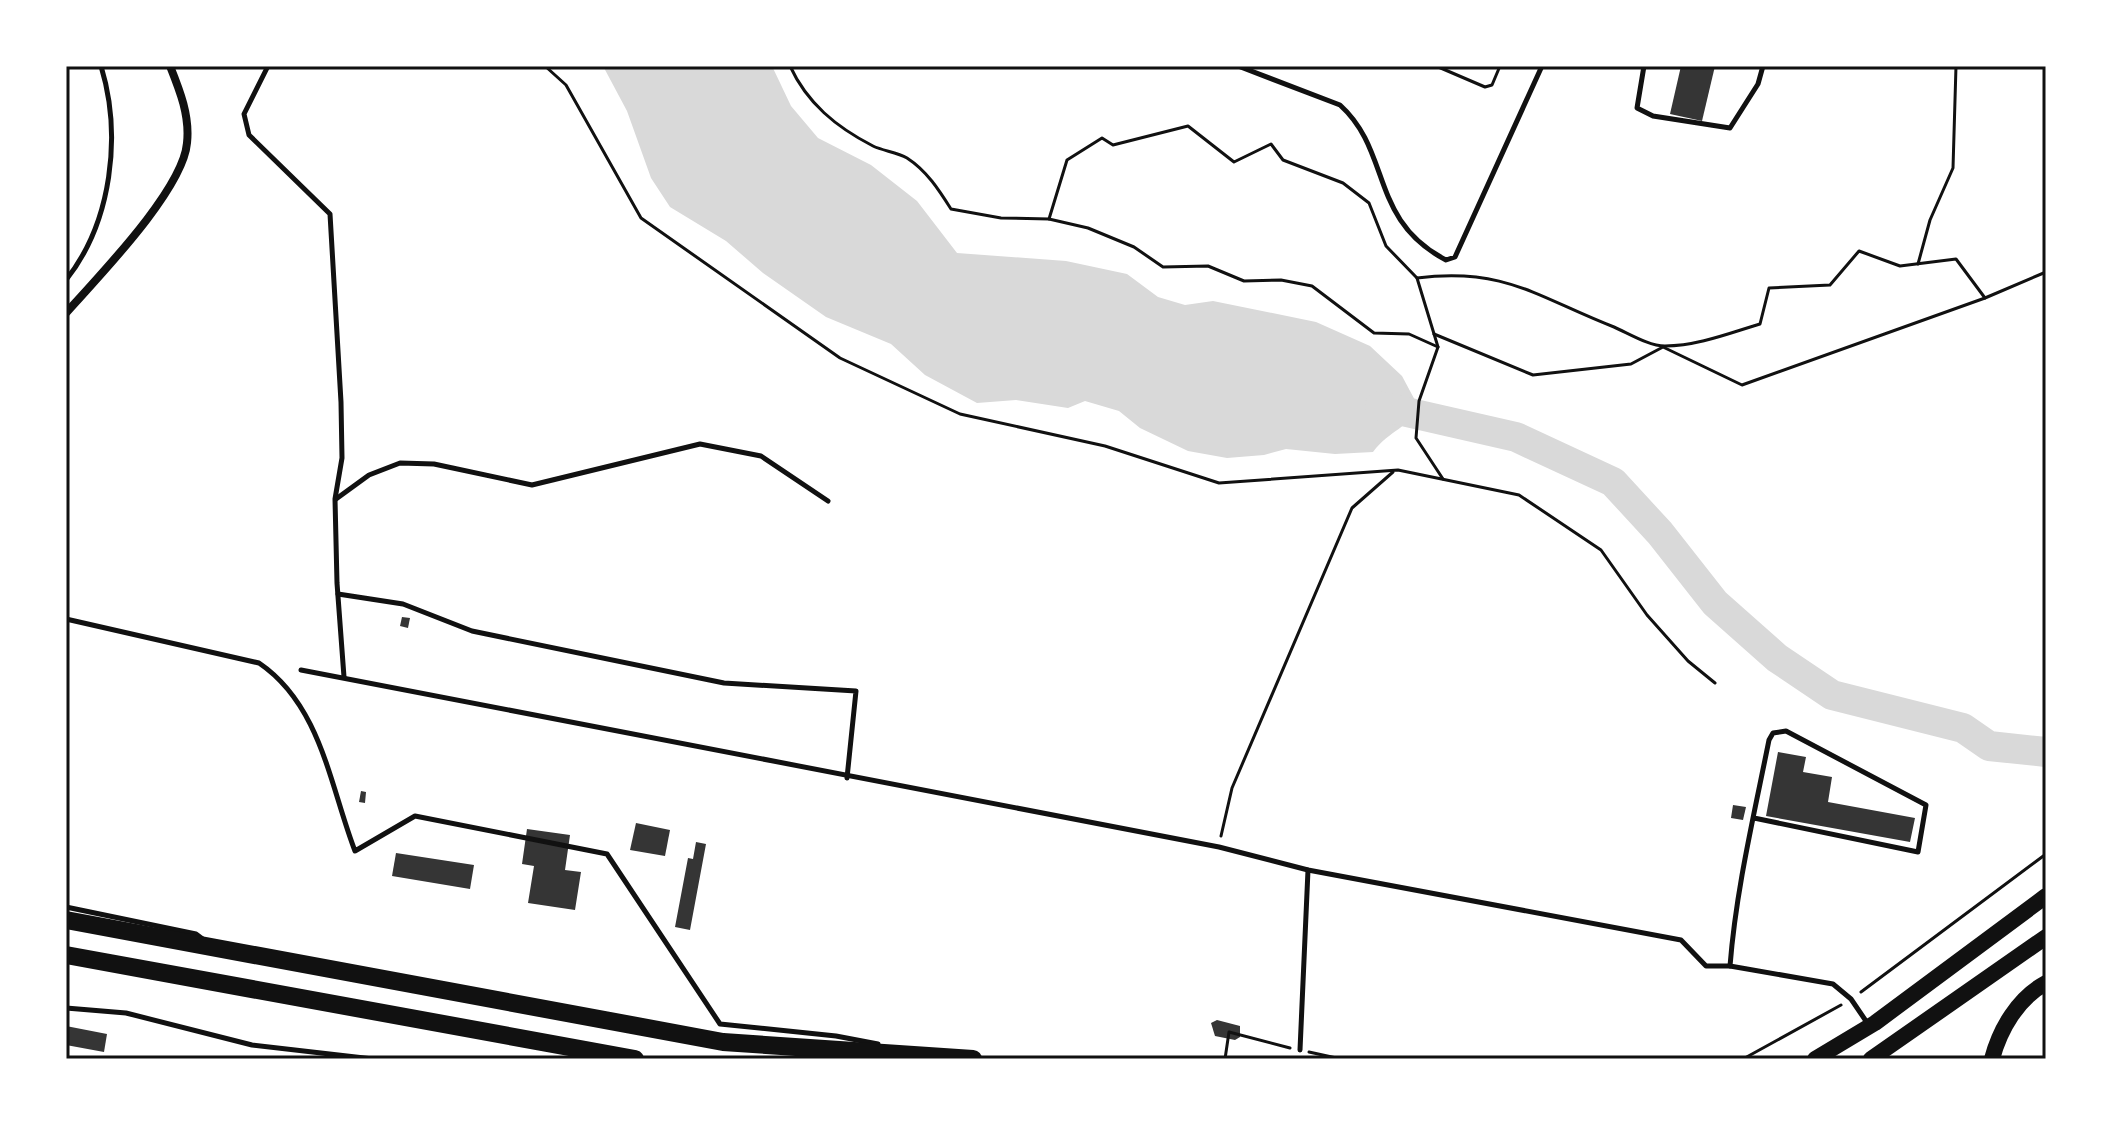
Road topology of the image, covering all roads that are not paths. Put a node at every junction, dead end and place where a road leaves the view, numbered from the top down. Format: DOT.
graph roads {
  1 [pos="101,66"];
  2 [pos="170,66"];
  3 [pos="268,66"];
  4 [pos="1238,66"];
  5 [pos="1542,66"];
  6 [pos="1644,66"];
  7 [pos="1763,66"];
  8 [pos="66,280"];
  9 [pos="66,313"];
  10 [pos="335,499"];
  11 [pos="828,501"];
  12 [pos="338,594"];
  13 [pos="66,619"];
  14 [pos="301,670"];
  15 [pos="344,677"];
  16 [pos="847,778"];
  17 [pos="1754,818"];
  18 [pos="1308,870"];
  19 [pos="2046,896"];
  20 [pos="66,907"];
  21 [pos="66,920"];
  22 [pos="2046,937"];
  23 [pos="214,948"];
  24 [pos="66,955"];
  25 [pos="1730,966"];
  26 [pos="2046,983"];
  27 [pos="66,1008"];
  28 [pos="1870,1026"];
  29 [pos="1300,1050"];
  30 [pos="922,1053"];
  31 [pos="373,1059"];
  32 [pos="635,1059"];
  33 [pos="973,1059"];
  34 [pos="1815,1059"];
  35 [pos="1871,1059"];
  36 [pos="1992,1059"];
  1 -- 8 [label="lane"];
  2 -- 9 [label="street"];
  3 -- 10 [label="lane"];
  4 -- 5 [label="lane"];
  6 -- 7 [label="lane"];
  10 -- 11 [label="lane"];
  10 -- 12 [label="lane"];
  12 -- 15 [label="lane"];
  12 -- 16 [label="lane"];
  13 -- 30 [label="lane"];
  14 -- 15 [label="lane"];
  15 -- 16 [label="lane"];
  16 -- 18 [label="lane"];
  17 -- 17 [label="lane"];
  17 -- 25 [label="lane"];
  18 -- 25 [label="lane"];
  18 -- 29 [label="lane"];
  19 -- 28 [label="main road"];
  20 -- 23 [label="lane"];
  21 -- 23 [label="highway"];
  22 -- 35 [label="main road"];
  23 -- 30 [label="highway"];
  24 -- 32 [label="highway"];
  25 -- 28 [label="lane"];
  26 -- 36 [label="main road"];
  27 -- 31 [label="lane"];
  28 -- 34 [label="main road"];
  30 -- 33 [label="highway"];
}
